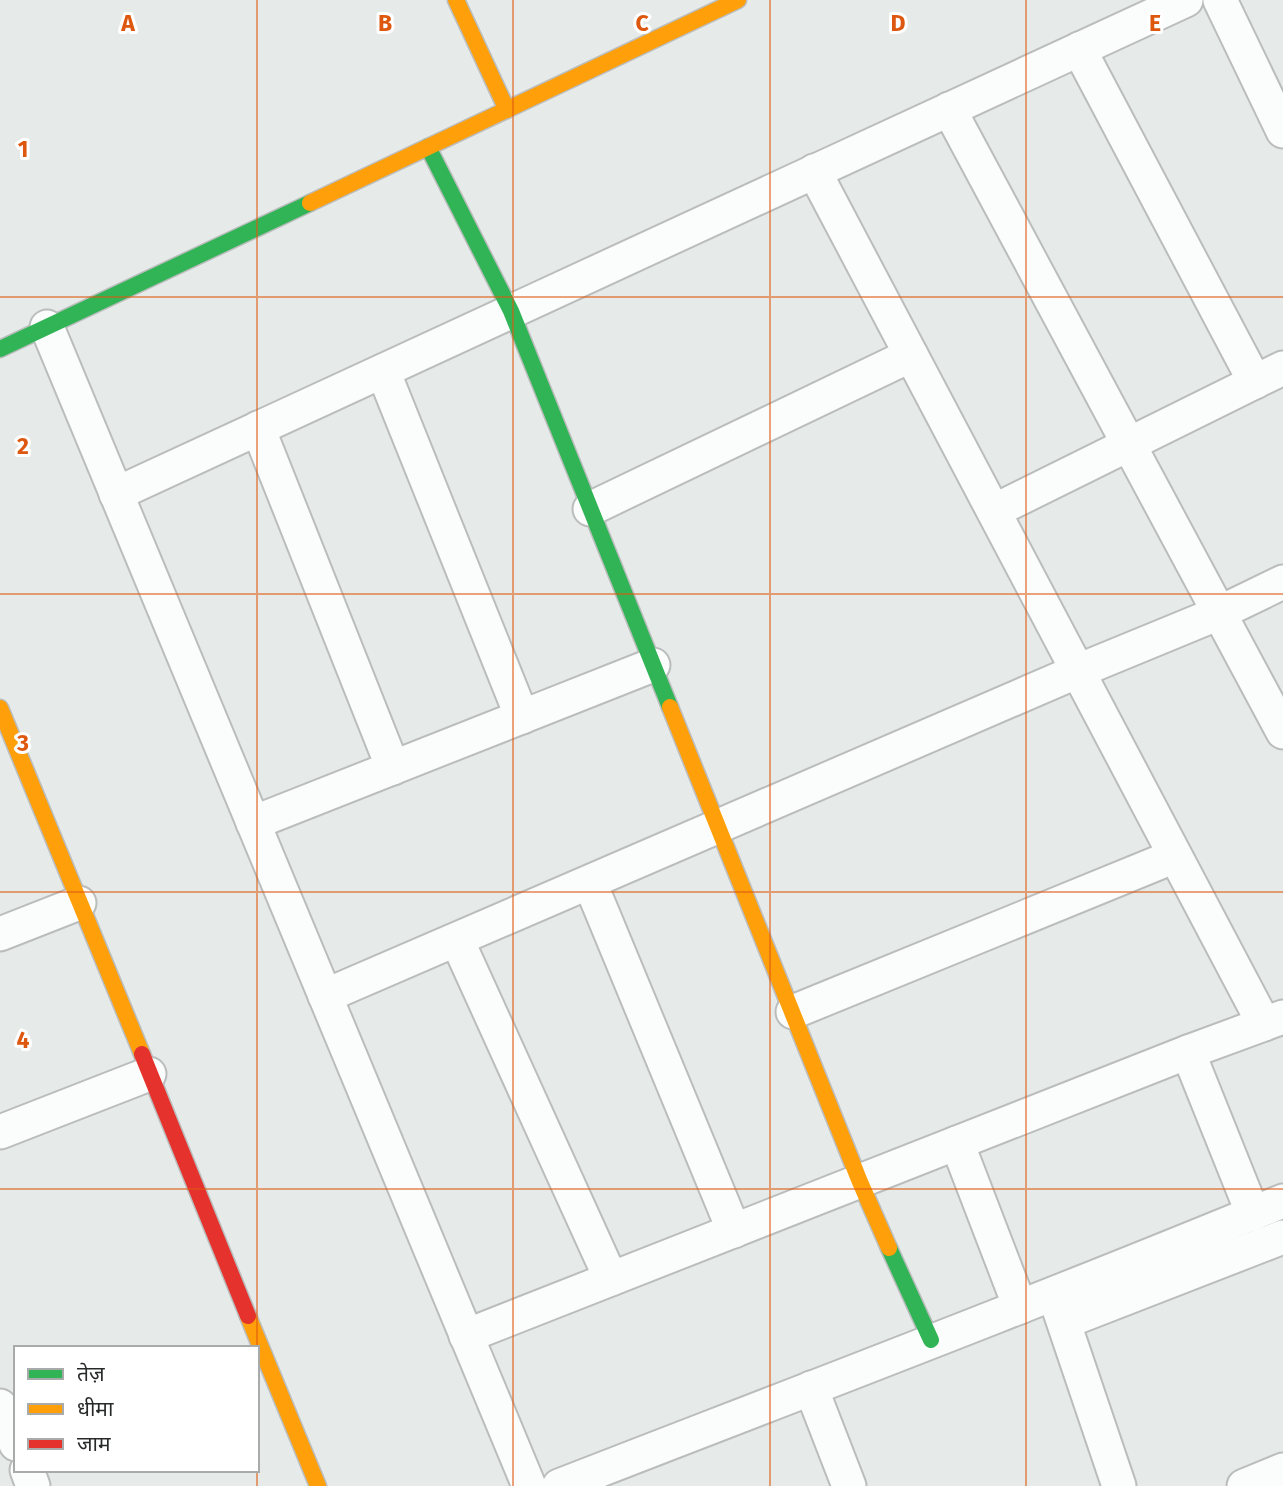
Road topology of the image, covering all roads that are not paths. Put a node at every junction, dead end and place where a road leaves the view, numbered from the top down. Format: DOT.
graph roads {
  1 [pos="456,0"];
  2 [pos="1186,0"];
  3 [pos="1220,0"];
  4 [pos="727,3"];
  5 [pos="1079,49"];
  6 [pos="949,109"];
  7 [pos="507,110"];
  8 [pos="1283,131"];
  9 [pos="428,146"];
  10 [pos="814,171"];
  11 [pos="511,311"];
  12 [pos="47,327"];
  13 [pos="0,349"];
  14 [pos="911,355"];
  15 [pos="383,371"];
  16 [pos="1269,375"];
  17 [pos="258,428"];
  18 [pos="1129,445"];
  19 [pos="116,494"];
  20 [pos="590,509"];
  21 [pos="994,511"];
  22 [pos="1283,582"];
  23 [pos="1219,613"];
  24 [pos="653,665"];
  25 [pos="1077,671"];
  26 [pos="0,708"];
  27 [pos="522,717"];
  28 [pos="1283,732"];
  29 [pos="393,768"];
  30 [pos="253,823"];
  31 [pos="719,828"];
  32 [pos="1175,856"];
  33 [pos="590,883"];
  34 [pos="79,903"];
  35 [pos="0,934"];
  36 [pos="457,940"];
  37 [pos="325,996"];
  38 [pos="793,1012"];
  39 [pos="1273,1021"];
  40 [pos="1188,1052"];
  41 [pos="149,1073"];
  42 [pos="0,1132"];
  43 [pos="957,1143"];
  44 [pos="860,1182"];
  45 [pos="1268,1208"];
  46 [pos="734,1231"];
  47 [pos="1283,1237"];
  48 [pos="611,1279"];
  49 [pos="1020,1307"];
  50 [pos="1059,1308"];
  51 [pos="466,1336"];
  52 [pos="931,1340"];
  53 [pos="811,1388"];
  54 [pos="0,1406"];
  55 [pos="14,1439"];
  56 [pos="1283,1470"];
  57 [pos="318,1486"];
  58 [pos="528,1486"];
  59 [pos="559,1486"];
  60 [pos="849,1486"];
  61 [pos="1119,1486"];
  62 [pos="1244,1486"];
  1 -- 7 [label="street"];
  2 -- 5 [label="street"];
  3 -- 8 [label="street"];
  4 -- 7 [label="street"];
  5 -- 6 [label="street"];
  5 -- 16 [label="street"];
  6 -- 10 [label="street"];
  6 -- 18 [label="street"];
  7 -- 9 [label="street"];
  9 -- 11 [label="street"];
  9 -- 12 [label="street"];
  10 -- 11 [label="street"];
  10 -- 14 [label="street"];
  11 -- 15 [label="street"];
  11 -- 20 [label="street"];
  12 -- 13 [label="street"];
  12 -- 19 [label="street"];
  14 -- 20 [label="street"];
  14 -- 21 [label="street"];
  15 -- 17 [label="street"];
  15 -- 27 [label="street"];
  16 -- 18 [label="street"];
  17 -- 19 [label="street"];
  17 -- 29 [label="street"];
  18 -- 21 [label="street"];
  18 -- 23 [label="street"];
  19 -- 30 [label="street"];
  20 -- 24 [label="street"];
  21 -- 25 [label="street"];
  22 -- 23 [label="street"];
  23 -- 25 [label="street"];
  23 -- 28 [label="street"];
  24 -- 27 [label="street"];
  24 -- 31 [label="street"];
  25 -- 31 [label="street"];
  25 -- 32 [label="street"];
  26 -- 34 [label="street"];
  27 -- 29 [label="street"];
  29 -- 30 [label="street"];
  30 -- 37 [label="street"];
  31 -- 33 [label="street"];
  31 -- 38 [label="street"];
  32 -- 38 [label="street"];
  32 -- 39 [label="street"];
  33 -- 36 [label="street"];
  33 -- 46 [label="street"];
  34 -- 35 [label="street"];
  34 -- 41 [label="street"];
  36 -- 37 [label="street"];
  36 -- 48 [label="street"];
  37 -- 51 [label="street"];
  38 -- 44 [label="street"];
  39 -- 40 [label="street"];
  40 -- 43 [label="street"];
  40 -- 45 [label="street"];
  41 -- 42 [label="street"];
  41 -- 57 [label="street"];
  43 -- 44 [label="street"];
  43 -- 49 [label="street"];
  44 -- 46 [label="street"];
  44 -- 52 [label="street"];
  45 -- 50 [label="street"];
  46 -- 48 [label="street"];
  47 -- 50 [label="street"];
  48 -- 51 [label="street"];
  49 -- 50 [label="street"];
  49 -- 52 [label="street"];
  50 -- 61 [label="street"];
  51 -- 58 [label="street"];
  52 -- 53 [label="street"];
  53 -- 59 [label="street"];
  53 -- 60 [label="street"];
  54 -- 55 [label="street"];
  56 -- 62 [label="street"];
}
